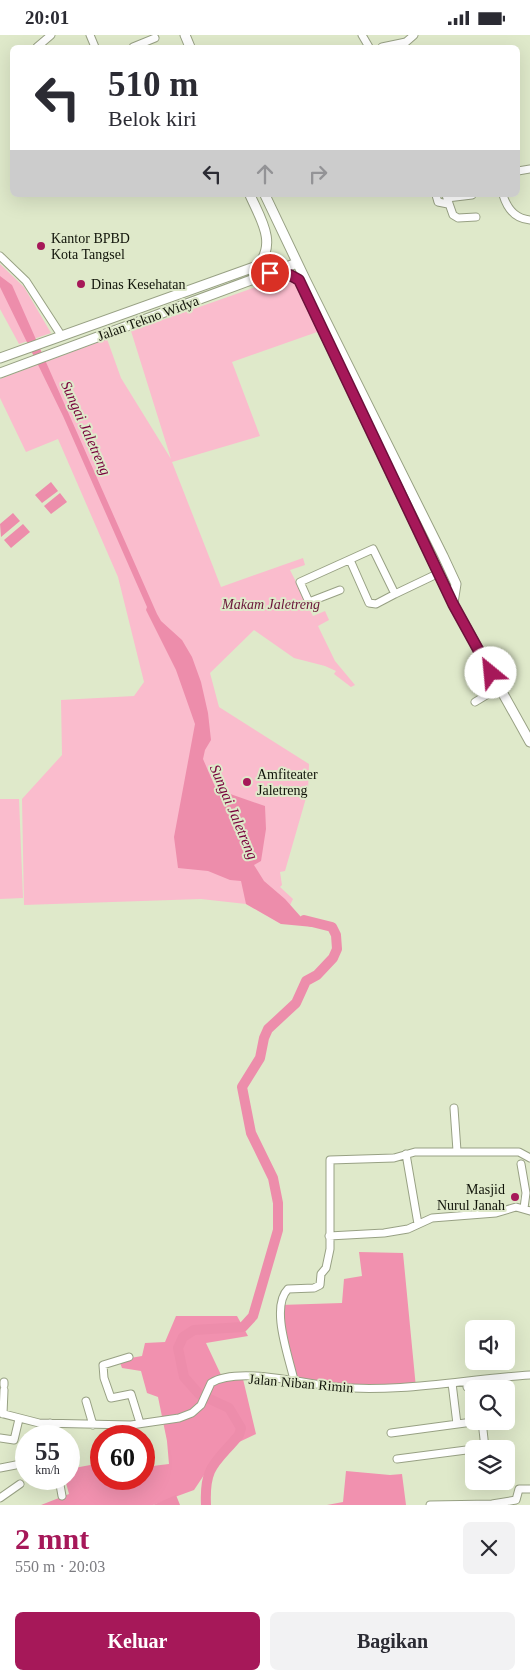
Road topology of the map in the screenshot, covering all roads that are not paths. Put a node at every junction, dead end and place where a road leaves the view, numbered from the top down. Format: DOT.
graph roads {
  1 [pos="51,35"];
  2 [pos="414,35"];
  3 [pos="156,37"];
  4 [pos="39,45"];
  5 [pos="138,45"];
  6 [pos="392,45"];
  7 [pos="251,197"];
  8 [pos="266,197"];
  9 [pos="437,197"];
  10 [pos="460,197"];
  11 [pos="504,197"];
  12 [pos="447,199"];
  13 [pos="476,217"];
  14 [pos="530,220"];
  15 [pos="0,256"];
  16 [pos="297,263"];
  17 [pos="270,273"];
  18 [pos="318,312"];
  19 [pos="56,337"];
  20 [pos="0,358"];
  21 [pos="0,373"];
  22 [pos="350,560"];
  23 [pos="439,573"];
  24 [pos="340,590"];
  25 [pos="395,594"];
  26 [pos="453,604"];
  27 [pos="498,688"];
  28 [pos="475,702"];
  29 [pos="530,742"];
  30 [pos="454,1108"];
  31 [pos="457,1151"];
  32 [pos="406,1155"];
  33 [pos="530,1158"];
  34 [pos="520,1164"];
  35 [pos="527,1209"];
  36 [pos="418,1225"];
  37 [pos="329,1236"];
  38 [pos="129,1357"];
  39 [pos="530,1375"];
  40 [pos="294,1381"];
  41 [pos="452,1383"];
  42 [pos="4,1386"];
  43 [pos="86,1401"];
  44 [pos="2,1414"];
  45 [pos="19,1419"];
  46 [pos="50,1423"];
  47 [pos="140,1423"];
  48 [pos="465,1423"];
  49 [pos="458,1424"];
  50 [pos="93,1425"];
  51 [pos="130,1425"];
  52 [pos="391,1433"];
  53 [pos="0,1439"];
  54 [pos="465,1450"];
  55 [pos="396,1459"];
  56 [pos="15,1465"];
  57 [pos="0,1468"];
  58 [pos="15,1488"];
  59 [pos="530,1489"];
  60 [pos="61,1490"];
  61 [pos="62,1496"];
  62 [pos="0,1498"];
  63 [pos="430,1505"];
  64 [pos="459,1505"];
  1 -- 4 [label="street"];
  2 -- 6 [label="street"];
  3 -- 5 [label="street"];
  7 -- 19 [label="main road, Jalan Tekno Widya"];
  8 -- 16 [label="main road"];
  9 -- 12 [label="street"];
  10 -- 12 [label="street"];
  11 -- 14 [label="street"];
  12 -- 13 [label="street"];
  15 -- 19 [label="street"];
  16 -- 17 [label="main road, Jalan Tekno Widya"];
  16 -- 18 [label="main road"];
  17 -- 18 [label="main road"];
  17 -- 21 [label="main road, Jalan Tekno Widya"];
  18 -- 23 [label="main road"];
  18 -- 26 [label="main road"];
  19 -- 20 [label="main road, Jalan Tekno Widya"];
  22 -- 24 [label="street"];
  22 -- 25 [label="street"];
  22 -- 25 [label="street"];
  23 -- 25 [label="street"];
  23 -- 26 [label="main road"];
  26 -- 27 [label="main road"];
  27 -- 28 [label="street"];
  27 -- 29 [label="main road"];
  30 -- 31 [label="street"];
  31 -- 32 [label="street"];
  31 -- 33 [label="street"];
  32 -- 36 [label="street"];
  32 -- 37 [label="street"];
  34 -- 35 [label="street"];
  35 -- 36 [label="street"];
  36 -- 37 [label="street"];
  37 -- 40 [label="street"];
  38 -- 47 [label="street"];
  39 -- 41 [label="street, Jalan Niban Rimin"];
  40 -- 41 [label="street, Jalan Niban Rimin"];
  40 -- 47 [label="street, Jalan Niban Rimin"];
  41 -- 49 [label="street"];
  42 -- 44 [label="street"];
  43 -- 50 [label="street"];
  44 -- 45 [label="street, Jalan Niban Rimin"];
  45 -- 46 [label="street, Jalan Niban Rimin"];
  45 -- 53 [label="street"];
  46 -- 50 [label="street, Jalan Niban Rimin"];
  47 -- 51 [label="street, Jalan Niban Rimin"];
  48 -- 49 [label="street"];
  49 -- 52 [label="street"];
  54 -- 55 [label="street"];
  56 -- 57 [label="street"];
  58 -- 62 [label="street"];
  59 -- 64 [label="street"];
  60 -- 61 [label="street"];
  63 -- 64 [label="street"];
}
